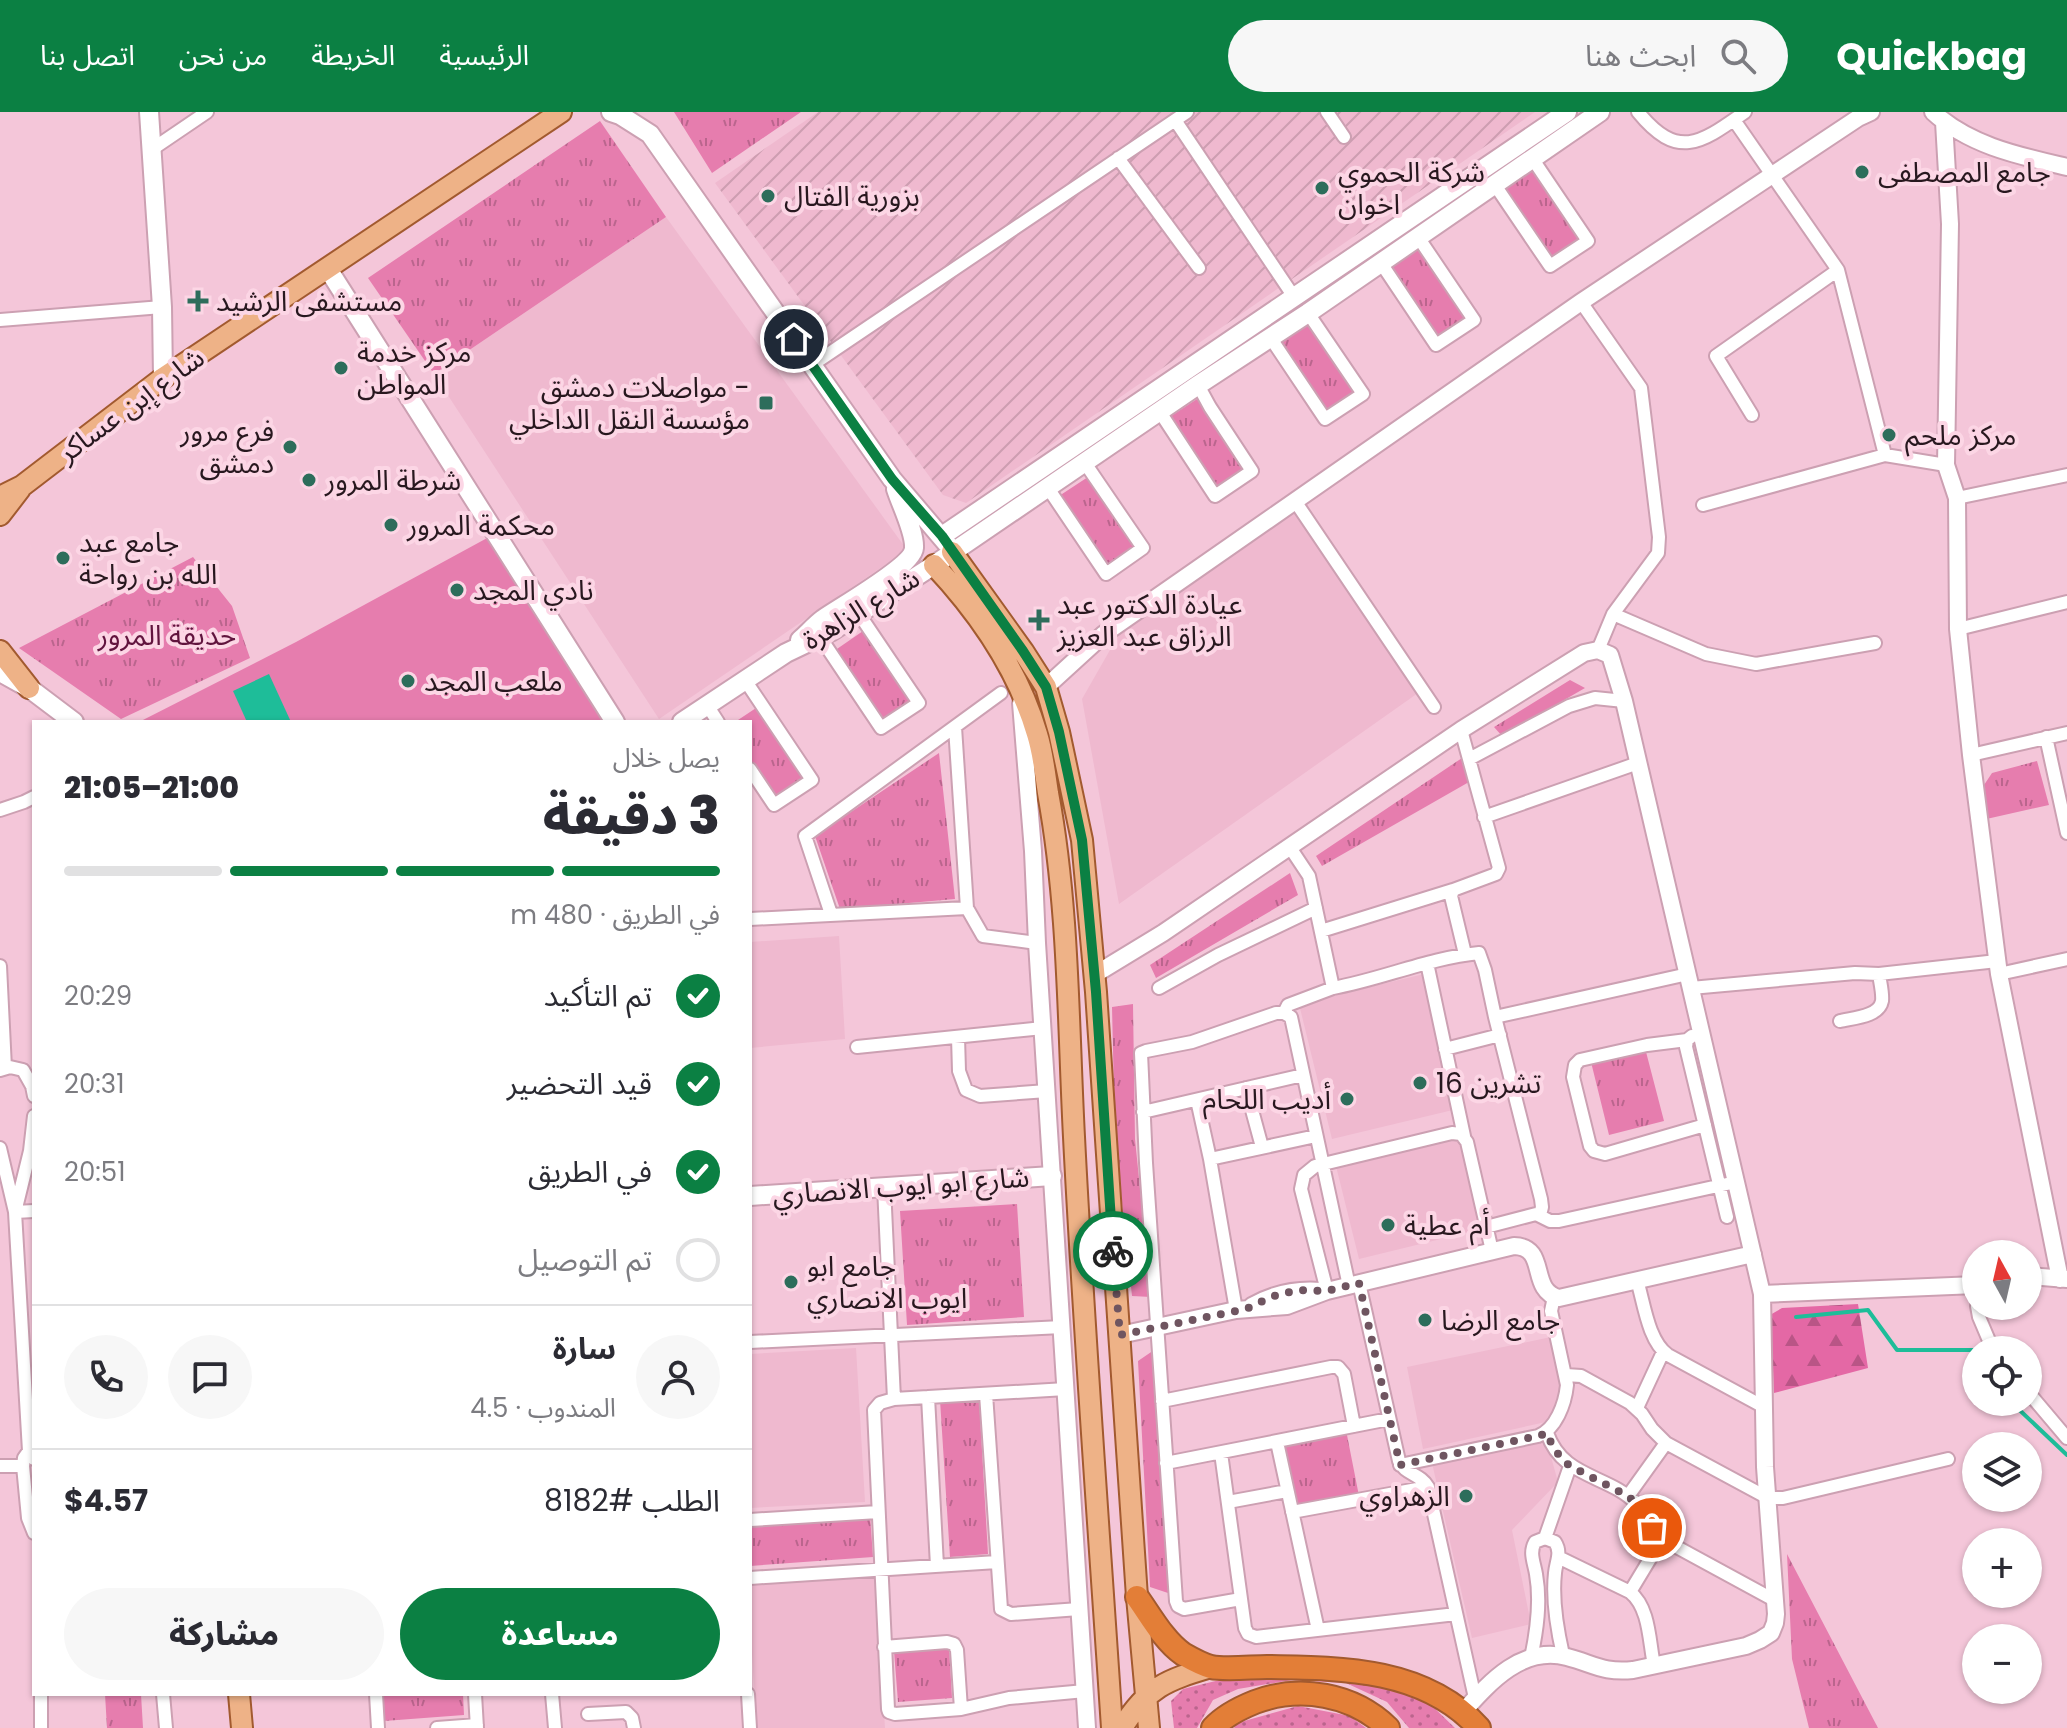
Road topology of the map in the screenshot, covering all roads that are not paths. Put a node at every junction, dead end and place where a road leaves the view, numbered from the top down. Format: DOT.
graph roads {
  1 [pos="149,112"];
  2 [pos="207,112"];
  3 [pos="561,112"];
  4 [pos="578,112"];
  5 [pos="611,112"];
  6 [pos="1187,112"];
  7 [pos="1327,112"];
  8 [pos="1567,112"];
  9 [pos="1600,112"];
  10 [pos="1638,112"];
  11 [pos="1871,112"];
  12 [pos="1739,116"];
  13 [pos="1938,117"];
  14 [pos="546,118"];
  15 [pos="1175,120"];
  16 [pos="1344,137"];
  17 [pos="151,150"];
  18 [pos="1118,158"];
  19 [pos="1532,158"];
  20 [pos="2067,167"];
  21 [pos="1772,176"];
  22 [pos="1495,185"];
  23 [pos="1418,237"];
  24 [pos="1381,263"];
  25 [pos="1199,268"];
  26 [pos="328,269"];
  27 [pos="1838,270"];
  28 [pos="1294,297"];
  29 [pos="1581,302"];
  30 [pos="162,307"];
  31 [pos="1308,313"];
  32 [pos="0,320"];
  33 [pos="1270,337"];
  34 [pos="812,365"];
  35 [pos="163,378"];
  36 [pos="1198,385"];
  37 [pos="1160,412"];
  38 [pos="1752,415"];
  39 [pos="1885,455"];
  40 [pos="1085,463"];
  41 [pos="1946,465"];
  42 [pos="2067,475"];
  43 [pos="892,479"];
  44 [pos="22,486"];
  45 [pos="1048,488"];
  46 [pos="0,497"];
  47 [pos="1957,498"];
  48 [pos="1295,501"];
  49 [pos="1703,505"];
  50 [pos="0,515"];
  51 [pos="947,544"];
  52 [pos="934,565"];
  53 [pos="2067,602"];
  54 [pos="859,614"];
  55 [pos="1613,614"];
  56 [pos="1958,629"];
  57 [pos="820,637"];
  58 [pos="1875,643"];
  59 [pos="1598,650"];
  60 [pos="0,651"];
  61 [pos="786,653"];
  62 [pos="0,672"];
  63 [pos="745,680"];
  64 [pos="1046,687"];
  65 [pos="29,688"];
  66 [pos="1010,689"];
  67 [pos="1624,701"];
  68 [pos="707,705"];
  69 [pos="1434,707"];
  70 [pos="71,720"];
  71 [pos="614,720"];
  72 [pos="685,720"];
  73 [pos="717,720"];
  74 [pos="955,727"];
  75 [pos="1461,730"];
  76 [pos="2067,733"];
  77 [pos="2046,737"];
  78 [pos="1971,755"];
  79 [pos="1469,759"];
  80 [pos="1638,763"];
  81 [pos="752,772"];
  82 [pos="32,798"];
  83 [pos="0,810"];
  84 [pos="1484,817"];
  85 [pos="2067,833"];
  86 [pos="1289,846"];
  87 [pos="1453,890"];
  88 [pos="967,908"];
  89 [pos="1316,908"];
  90 [pos="831,914"];
  91 [pos="752,919"];
  92 [pos="1321,931"];
  93 [pos="1037,943"];
  94 [pos="1465,954"];
  95 [pos="2067,959"];
  96 [pos="1427,963"];
  97 [pos="0,966"];
  98 [pos="1998,968"];
  99 [pos="1879,974"];
  100 [pos="1094,975"];
  101 [pos="1689,981"];
  102 [pos="1159,988"];
  103 [pos="1333,988"];
  104 [pos="1284,1013"];
  105 [pos="1495,1017"];
  106 [pos="1840,1021"];
  107 [pos="1043,1028"];
  108 [pos="1500,1035"];
  109 [pos="1694,1036"];
  110 [pos="958,1037"];
  111 [pos="857,1047"];
  112 [pos="1445,1049"];
  113 [pos="2,1069"];
  114 [pos="1303,1075"];
  115 [pos="32,1086"];
  116 [pos="1246,1088"];
  117 [pos="1047,1091"];
  118 [pos="1197,1100"];
  119 [pos="1143,1112"];
  120 [pos="1722,1120"];
  121 [pos="1705,1125"];
  122 [pos="32,1134"];
  123 [pos="1316,1136"];
  124 [pos="1464,1136"];
  125 [pos="1262,1147"];
  126 [pos="0,1148"];
  127 [pos="1210,1159"];
  128 [pos="1322,1164"];
  129 [pos="1052,1176"];
  130 [pos="1728,1184"];
  131 [pos="884,1187"];
  132 [pos="752,1196"];
  133 [pos="32,1211"];
  134 [pos="15,1212"];
  135 [pos="1540,1215"];
  136 [pos="1727,1217"];
  137 [pos="1486,1227"];
  138 [pos="1492,1251"];
  139 [pos="1753,1254"];
  140 [pos="2042,1277"];
  141 [pos="2063,1279"];
  142 [pos="1637,1280"];
  143 [pos="2042,1283"];
  144 [pos="1354,1285"];
  145 [pos="1962,1285"];
  146 [pos="1327,1291"];
  147 [pos="1762,1294"];
  148 [pos="1554,1297"];
  149 [pos="1241,1310"];
  150 [pos="1062,1327"];
  151 [pos="1156,1327"];
  152 [pos="891,1335"];
  153 [pos="1120,1335"];
  154 [pos="752,1342"];
  155 [pos="1663,1352"];
  156 [pos="1566,1375"];
  157 [pos="1066,1389"];
  158 [pos="986,1394"];
  159 [pos="928,1397"];
  160 [pos="894,1399"];
  161 [pos="1162,1401"];
  162 [pos="1764,1407"];
  163 [pos="1637,1408"];
  164 [pos="2042,1409"];
  165 [pos="1389,1419"];
  166 [pos="1354,1426"];
  167 [pos="1547,1433"];
  168 [pos="2067,1438"];
  169 [pos="1277,1442"];
  170 [pos="1666,1443"];
  171 [pos="1221,1453"];
  172 [pos="29,1459"];
  173 [pos="1948,1459"];
  174 [pos="1166,1463"];
  175 [pos="1400,1465"];
  176 [pos="0,1466"];
  177 [pos="1570,1466"];
  178 [pos="1428,1487"];
  179 [pos="1287,1491"];
  180 [pos="1628,1496"];
  181 [pos="1768,1498"];
  182 [pos="1228,1502"];
  183 [pos="878,1512"];
  184 [pos="1292,1512"];
  185 [pos="752,1520"];
  186 [pos="32,1528"];
  187 [pos="1545,1538"];
  188 [pos="1662,1539"];
  189 [pos="1558,1557"];
  190 [pos="997,1562"];
  191 [pos="937,1566"];
  192 [pos="881,1570"];
  193 [pos="752,1578"];
  194 [pos="1630,1592"];
  195 [pos="1137,1597"];
  196 [pos="1241,1599"];
  197 [pos="1776,1601"];
  198 [pos="1079,1609"];
  199 [pos="1456,1614"];
  200 [pos="1538,1618"];
  201 [pos="1556,1618"];
  202 [pos="1318,1630"];
  203 [pos="1106,1636"];
  204 [pos="1141,1637"];
  205 [pos="884,1647"];
  206 [pos="1563,1655"];
  207 [pos="1531,1658"];
  208 [pos="1654,1665"];
  209 [pos="1211,1667"];
  210 [pos="1085,1691"];
  211 [pos="1147,1695"];
  212 [pos="41,1696"];
  213 [pos="163,1696"];
  214 [pos="239,1696"];
  215 [pos="376,1696"];
  216 [pos="475,1696"];
  217 [pos="552,1696"];
  218 [pos="748,1696"];
  219 [pos="961,1709"];
  220 [pos="1472,1713"];
  221 [pos="588,1714"];
  222 [pos="477,1726"];
  223 [pos="41,1728"];
  224 [pos="166,1728"];
  225 [pos="242,1728"];
  226 [pos="378,1728"];
  227 [pos="437,1728"];
  228 [pos="555,1728"];
  229 [pos="634,1728"];
  230 [pos="750,1728"];
  231 [pos="1087,1728"];
  232 [pos="1112,1728"];
  233 [pos="1122,1728"];
  234 [pos="1149,1728"];
  235 [pos="1213,1728"];
  236 [pos="1388,1728"];
  1 -- 17 [label="main road"];
  2 -- 17 [label="street"];
  3 -- 14 [label="main road, شارع إبن عساكر"];
  4 -- 14 [label="main road"];
  5 -- 34 [label="main road"];
  6 -- 15 [label="street"];
  7 -- 16 [label="street"];
  8 -- 28 [label="main road"];
  9 -- 19 [label="main road"];
  10 -- 12 [label="street"];
  11 -- 21 [label="street"];
  12 -- 21 [label="street"];
  13 -- 20 [label="street"];
  13 -- 41 [label="street"];
  14 -- 26 [label="main road, شارع إبن عساكر"];
  15 -- 18 [label="street"];
  15 -- 28 [label="street"];
  17 -- 30 [label="main road"];
  18 -- 25 [label="street"];
  18 -- 34 [label="street"];
  19 -- 22 [label="main road"];
  19 -- 22 [label="street"];
  21 -- 27 [label="street"];
  21 -- 29 [label="street"];
  22 -- 23 [label="main road"];
  23 -- 24 [label="main road"];
  23 -- 24 [label="street"];
  24 -- 31 [label="main road"];
  26 -- 35 [label="main road, شارع إبن عساكر"];
  26 -- 71 [label="main road"];
  27 -- 38 [label="street"];
  27 -- 39 [label="street"];
  28 -- 51 [label="main road"];
  29 -- 48 [label="street"];
  29 -- 55 [label="street"];
  30 -- 32 [label="street"];
  30 -- 35 [label="main road"];
  31 -- 33 [label="main road"];
  31 -- 33 [label="street"];
  33 -- 36 [label="main road"];
  34 -- 43 [label="main road"];
  35 -- 44 [label="main road, شارع إبن عساكر"];
  36 -- 37 [label="main road"];
  36 -- 37 [label="street"];
  37 -- 40 [label="main road"];
  39 -- 41 [label="street"];
  39 -- 49 [label="street"];
  40 -- 45 [label="main road"];
  40 -- 45 [label="street"];
  41 -- 47 [label="street"];
  42 -- 47 [label="street"];
  43 -- 51 [label="main road"];
  43 -- 61 [label="main road, شارع الزاهرة"];
  44 -- 46 [label="main road, شارع إبن عساكر"];
  44 -- 50 [label="main road"];
  45 -- 51 [label="main road"];
  47 -- 56 [label="street"];
  48 -- 64 [label="street"];
  48 -- 69 [label="street"];
  51 -- 52 [label="main road, شارع الزاهرة"];
  51 -- 64 [label="main road"];
  52 -- 54 [label="main road, شارع الزاهرة"];
  52 -- 66 [label="main road"];
  53 -- 56 [label="street"];
  54 -- 57 [label="main road, شارع الزاهرة"];
  54 -- 57 [label="street"];
  55 -- 58 [label="street"];
  55 -- 59 [label="street"];
  56 -- 78 [label="street"];
  57 -- 61 [label="main road, شارع الزاهرة"];
  59 -- 67 [label="street"];
  59 -- 75 [label="street"];
  60 -- 65 [label="main road"];
  61 -- 63 [label="main road, شارع الزاهرة"];
  62 -- 65 [label="main road"];
  63 -- 68 [label="main road, شارع الزاهرة"];
  63 -- 81 [label="street"];
  64 -- 100 [label="main road"];
  65 -- 70 [label="main road"];
  66 -- 74 [label="street"];
  66 -- 93 [label="street"];
  66 -- 203 [label="main road"];
  67 -- 79 [label="street"];
  67 -- 80 [label="street"];
  68 -- 72 [label="main road, شارع الزاهرة"];
  68 -- 73 [label="street"];
  74 -- 88 [label="street"];
  74 -- 90 [label="street"];
  75 -- 79 [label="street"];
  75 -- 86 [label="street"];
  76 -- 77 [label="street"];
  77 -- 78 [label="street"];
  77 -- 85 [label="street"];
  78 -- 98 [label="street"];
  79 -- 84 [label="street"];
  80 -- 84 [label="street"];
  80 -- 101 [label="street"];
  82 -- 83 [label="street"];
  84 -- 87 [label="street"];
  86 -- 89 [label="street"];
  86 -- 100 [label="street"];
  87 -- 92 [label="street"];
  87 -- 94 [label="street"];
  88 -- 90 [label="street"];
  88 -- 93 [label="street"];
  89 -- 92 [label="street"];
  89 -- 102 [label="street"];
  90 -- 91 [label="street"];
  92 -- 103 [label="street"];
  93 -- 107 [label="street"];
  94 -- 96 [label="street"];
  94 -- 105 [label="street"];
  95 -- 98 [label="street"];
  96 -- 103 [label="street"];
  96 -- 112 [label="street"];
  97 -- 113 [label="street"];
  98 -- 99 [label="street"];
  98 -- 141 [label="street"];
  99 -- 101 [label="street"];
  99 -- 106 [label="street"];
  100 -- 153 [label="main road"];
  101 -- 105 [label="street"];
  101 -- 109 [label="street"];
  103 -- 104 [label="street"];
  104 -- 114 [label="street"];
  104 -- 119 [label="street"];
  105 -- 108 [label="street"];
  107 -- 110 [label="street"];
  107 -- 117 [label="street"];
  108 -- 112 [label="street"];
  108 -- 135 [label="street"];
  109 -- 120 [label="street"];
  109 -- 121 [label="street"];
  109 -- 121 [label="street"];
  110 -- 111 [label="street"];
  110 -- 117 [label="street"];
  112 -- 124 [label="street"];
  113 -- 115 [label="street"];
  114 -- 116 [label="street"];
  114 -- 123 [label="street"];
  116 -- 118 [label="street"];
  116 -- 125 [label="street"];
  117 -- 129 [label="street"];
  118 -- 119 [label="street"];
  118 -- 127 [label="street"];
  119 -- 151 [label="street"];
  120 -- 121 [label="street"];
  120 -- 130 [label="street"];
  121 -- 130 [label="street"];
  122 -- 134 [label="street"];
  123 -- 125 [label="street"];
  123 -- 128 [label="street"];
  124 -- 128 [label="street"];
  124 -- 137 [label="street"];
  125 -- 127 [label="street"];
  126 -- 134 [label="street"];
  127 -- 149 [label="street"];
  128 -- 144 [label="street"];
  128 -- 146 [label="street"];
  129 -- 131 [label="main road, شارع ابو ايوب الانصاري"];
  129 -- 150 [label="street"];
  130 -- 135 [label="street"];
  130 -- 136 [label="street"];
  130 -- 139 [label="street"];
  131 -- 132 [label="main road, شارع ابو ايوب الانصاري"];
  131 -- 152 [label="street"];
  133 -- 134 [label="street"];
  134 -- 172 [label="street"];
  135 -- 137 [label="street"];
  137 -- 138 [label="street"];
  138 -- 144 [label="street"];
  138 -- 148 [label="street"];
  139 -- 142 [label="street"];
  139 -- 147 [label="street"];
  140 -- 141 [label="street"];
  141 -- 143 [label="street"];
  142 -- 148 [label="street"];
  142 -- 155 [label="street"];
  144 -- 146 [label="street"];
  144 -- 165 [label="street"];
  145 -- 147 [label="street"];
  146 -- 149 [label="street"];
  147 -- 162 [label="street"];
  148 -- 156 [label="street"];
  149 -- 151 [label="street"];
  150 -- 152 [label="street"];
  150 -- 157 [label="street"];
  151 -- 153 [label="street"];
  151 -- 161 [label="street"];
  152 -- 154 [label="street"];
  152 -- 160 [label="street"];
  153 -- 195 [label="main road"];
  155 -- 162 [label="street"];
  155 -- 163 [label="street"];
  156 -- 163 [label="street"];
  156 -- 167 [label="street"];
  157 -- 158 [label="street"];
  157 -- 198 [label="street"];
  158 -- 159 [label="street"];
  158 -- 190 [label="street"];
  159 -- 160 [label="street"];
  159 -- 191 [label="street"];
  160 -- 183 [label="street"];
  161 -- 166 [label="street"];
  161 -- 174 [label="street"];
  162 -- 181 [label="street"];
  163 -- 170 [label="street"];
  164 -- 168 [label="street"];
  165 -- 166 [label="street"];
  165 -- 175 [label="street"];
  166 -- 169 [label="street"];
  167 -- 175 [label="street"];
  167 -- 177 [label="street"];
  169 -- 171 [label="street"];
  169 -- 179 [label="street"];
  170 -- 180 [label="street"];
  170 -- 181 [label="street"];
  171 -- 174 [label="street"];
  171 -- 182 [label="street"];
  172 -- 176 [label="street"];
  172 -- 186 [label="street"];
  173 -- 181 [label="street"];
  174 -- 196 [label="street"];
  175 -- 178 [label="street"];
  177 -- 180 [label="street"];
  177 -- 187 [label="street"];
  178 -- 184 [label="street"];
  178 -- 199 [label="street"];
  179 -- 182 [label="street"];
  179 -- 184 [label="street"];
  180 -- 188 [label="street"];
  181 -- 197 [label="street"];
  182 -- 196 [label="street"];
  183 -- 185 [label="street"];
  183 -- 192 [label="street"];
  184 -- 202 [label="street"];
  187 -- 189 [label="street"];
  187 -- 200 [label="street"];
  188 -- 194 [label="street"];
  188 -- 197 [label="street"];
  189 -- 194 [label="street"];
  189 -- 201 [label="street"];
  190 -- 191 [label="street"];
  190 -- 198 [label="street"];
  191 -- 192 [label="street"];
  192 -- 193 [label="street"];
  192 -- 205 [label="street"];
  194 -- 208 [label="street"];
  195 -- 204 [label="main road"];
  195 -- 209 [label="highway"];
  196 -- 202 [label="street"];
  197 -- 208 [label="street"];
  198 -- 210 [label="street"];
  199 -- 202 [label="street"];
  199 -- 220 [label="street"];
  200 -- 201 [label="street"];
  200 -- 207 [label="street"];
  201 -- 206 [label="street"];
  203 -- 204 [label="main road"];
  203 -- 232 [label="main road"];
  204 -- 211 [label="main road"];
  205 -- 219 [label="street"];
  205 -- 219 [label="street"];
  206 -- 207 [label="street"];
  206 -- 208 [label="street"];
  207 -- 220 [label="street"];
  209 -- 211 [label="main road"];
  209 -- 220 [label="highway"];
  210 -- 219 [label="street"];
  210 -- 231 [label="street"];
  211 -- 233 [label="main road"];
  211 -- 234 [label="main road"];
  212 -- 223 [label="street"];
  213 -- 224 [label="street"];
  214 -- 225 [label="main road"];
  215 -- 226 [label="street"];
  216 -- 222 [label="street"];
  217 -- 228 [label="street"];
  218 -- 230 [label="street"];
  221 -- 229 [label="street"];
  222 -- 227 [label="street"];
  235 -- 236 [label="highway"];
}
